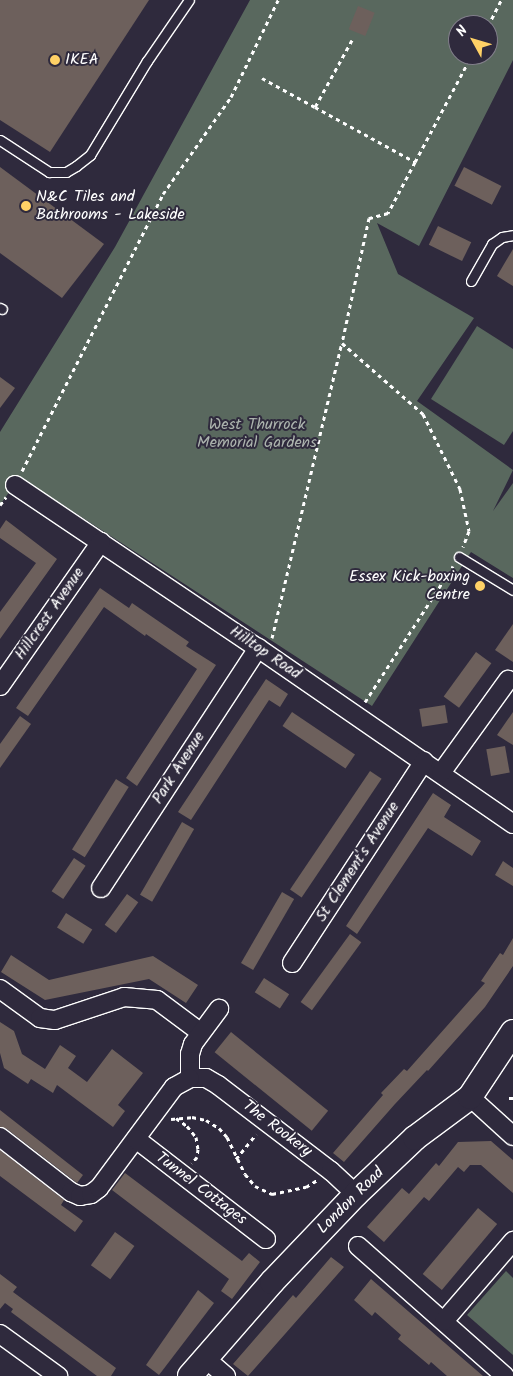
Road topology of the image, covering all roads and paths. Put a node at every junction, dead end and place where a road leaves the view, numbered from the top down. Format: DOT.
graph roads {
  1 [pos="189,0"];
  2 [pos="278,0"];
  3 [pos="501,0"];
  4 [pos="494,15"];
  5 [pos="352,40"];
  6 [pos="467,65"];
  7 [pos="262,78"];
  8 [pos="315,107"];
  9 [pos="0,140"];
  10 [pos="415,162"];
  11 [pos="513,235"];
  12 [pos="471,281"];
  13 [pos="342,343"];
  14 [pos="15,485"];
  15 [pos="101,542"];
  16 [pos="459,557"];
  17 [pos="513,590"];
  18 [pos="265,644"];
  19 [pos="508,680"];
  20 [pos="0,686"];
  21 [pos="365,702"];
  22 [pos="424,761"];
  23 [pos="441,773"];
  24 [pos="513,824"];
  25 [pos="101,888"];
  26 [pos="292,963"];
  27 [pos="0,989"];
  28 [pos="219,1009"];
  29 [pos="200,1032"];
  30 [pos="513,1032"];
  31 [pos="190,1078"];
  32 [pos="470,1097"];
  33 [pos="175,1118"];
  34 [pos="168,1120"];
  35 [pos="266,1121"];
  36 [pos="513,1136"];
  37 [pos="0,1137"];
  38 [pos="136,1139"];
  39 [pos="236,1159"];
  40 [pos="331,1171"];
  41 [pos="183,1175"];
  42 [pos="356,1194"];
  43 [pos="266,1238"];
  44 [pos="513,1242"];
  45 [pos="358,1246"];
  46 [pos="444,1321"];
  47 [pos="0,1334"];
  48 [pos="198,1367"];
  49 [pos="58,1376"];
  50 [pos="226,1376"];
  51 [pos="505,1376"];
  1 -- 9 [label="lane"];
  2 -- 14 [label="path"];
  3 -- 4 [label="path"];
  5 -- 8 [label="path"];
  6 -- 10 [label="path"];
  7 -- 8 [label="path"];
  8 -- 10 [label="path"];
  10 -- 13 [label="path"];
  11 -- 12 [label="lane"];
  13 -- 16 [label="path"];
  13 -- 18 [label="path"];
  14 -- 15 [label="street, Hilltop Road"];
  15 -- 18 [label="street, Hilltop Road"];
  15 -- 20 [label="street, Hillcrest Avenue"];
  16 -- 17 [label="lane"];
  16 -- 21 [label="path"];
  18 -- 22 [label="street, Hilltop Road"];
  18 -- 25 [label="street, Park Avenue"];
  19 -- 23 [label="street"];
  22 -- 23 [label="street, Hilltop Road"];
  22 -- 26 [label="street, St Clement's Avenue"];
  23 -- 24 [label="street, Hilltop Road"];
  27 -- 29 [label="street"];
  28 -- 29 [label="street"];
  29 -- 31 [label="street"];
  30 -- 32 [label="street, London Road"];
  31 -- 35 [label="street, The Rookery"];
  31 -- 38 [label="street"];
  32 -- 36 [label="street"];
  32 -- 42 [label="street, London Road"];
  33 -- 34 [label="path"];
  33 -- 39 [label="path"];
  33 -- 41 [label="path"];
  35 -- 39 [label="path"];
  35 -- 40 [label="street, The Rookery"];
  37 -- 38 [label="street"];
  38 -- 41 [label="street, Tunnel Cottages"];
  39 -- 40 [label="path"];
  40 -- 42 [label="street, The Rookery"];
  41 -- 43 [label="street, Tunnel Cottages"];
  42 -- 48 [label="street, London Road"];
  44 -- 46 [label="street"];
  45 -- 46 [label="street"];
  46 -- 51 [label="street"];
  47 -- 49 [label="street"];
  48 -- 50 [label="street"];
}
